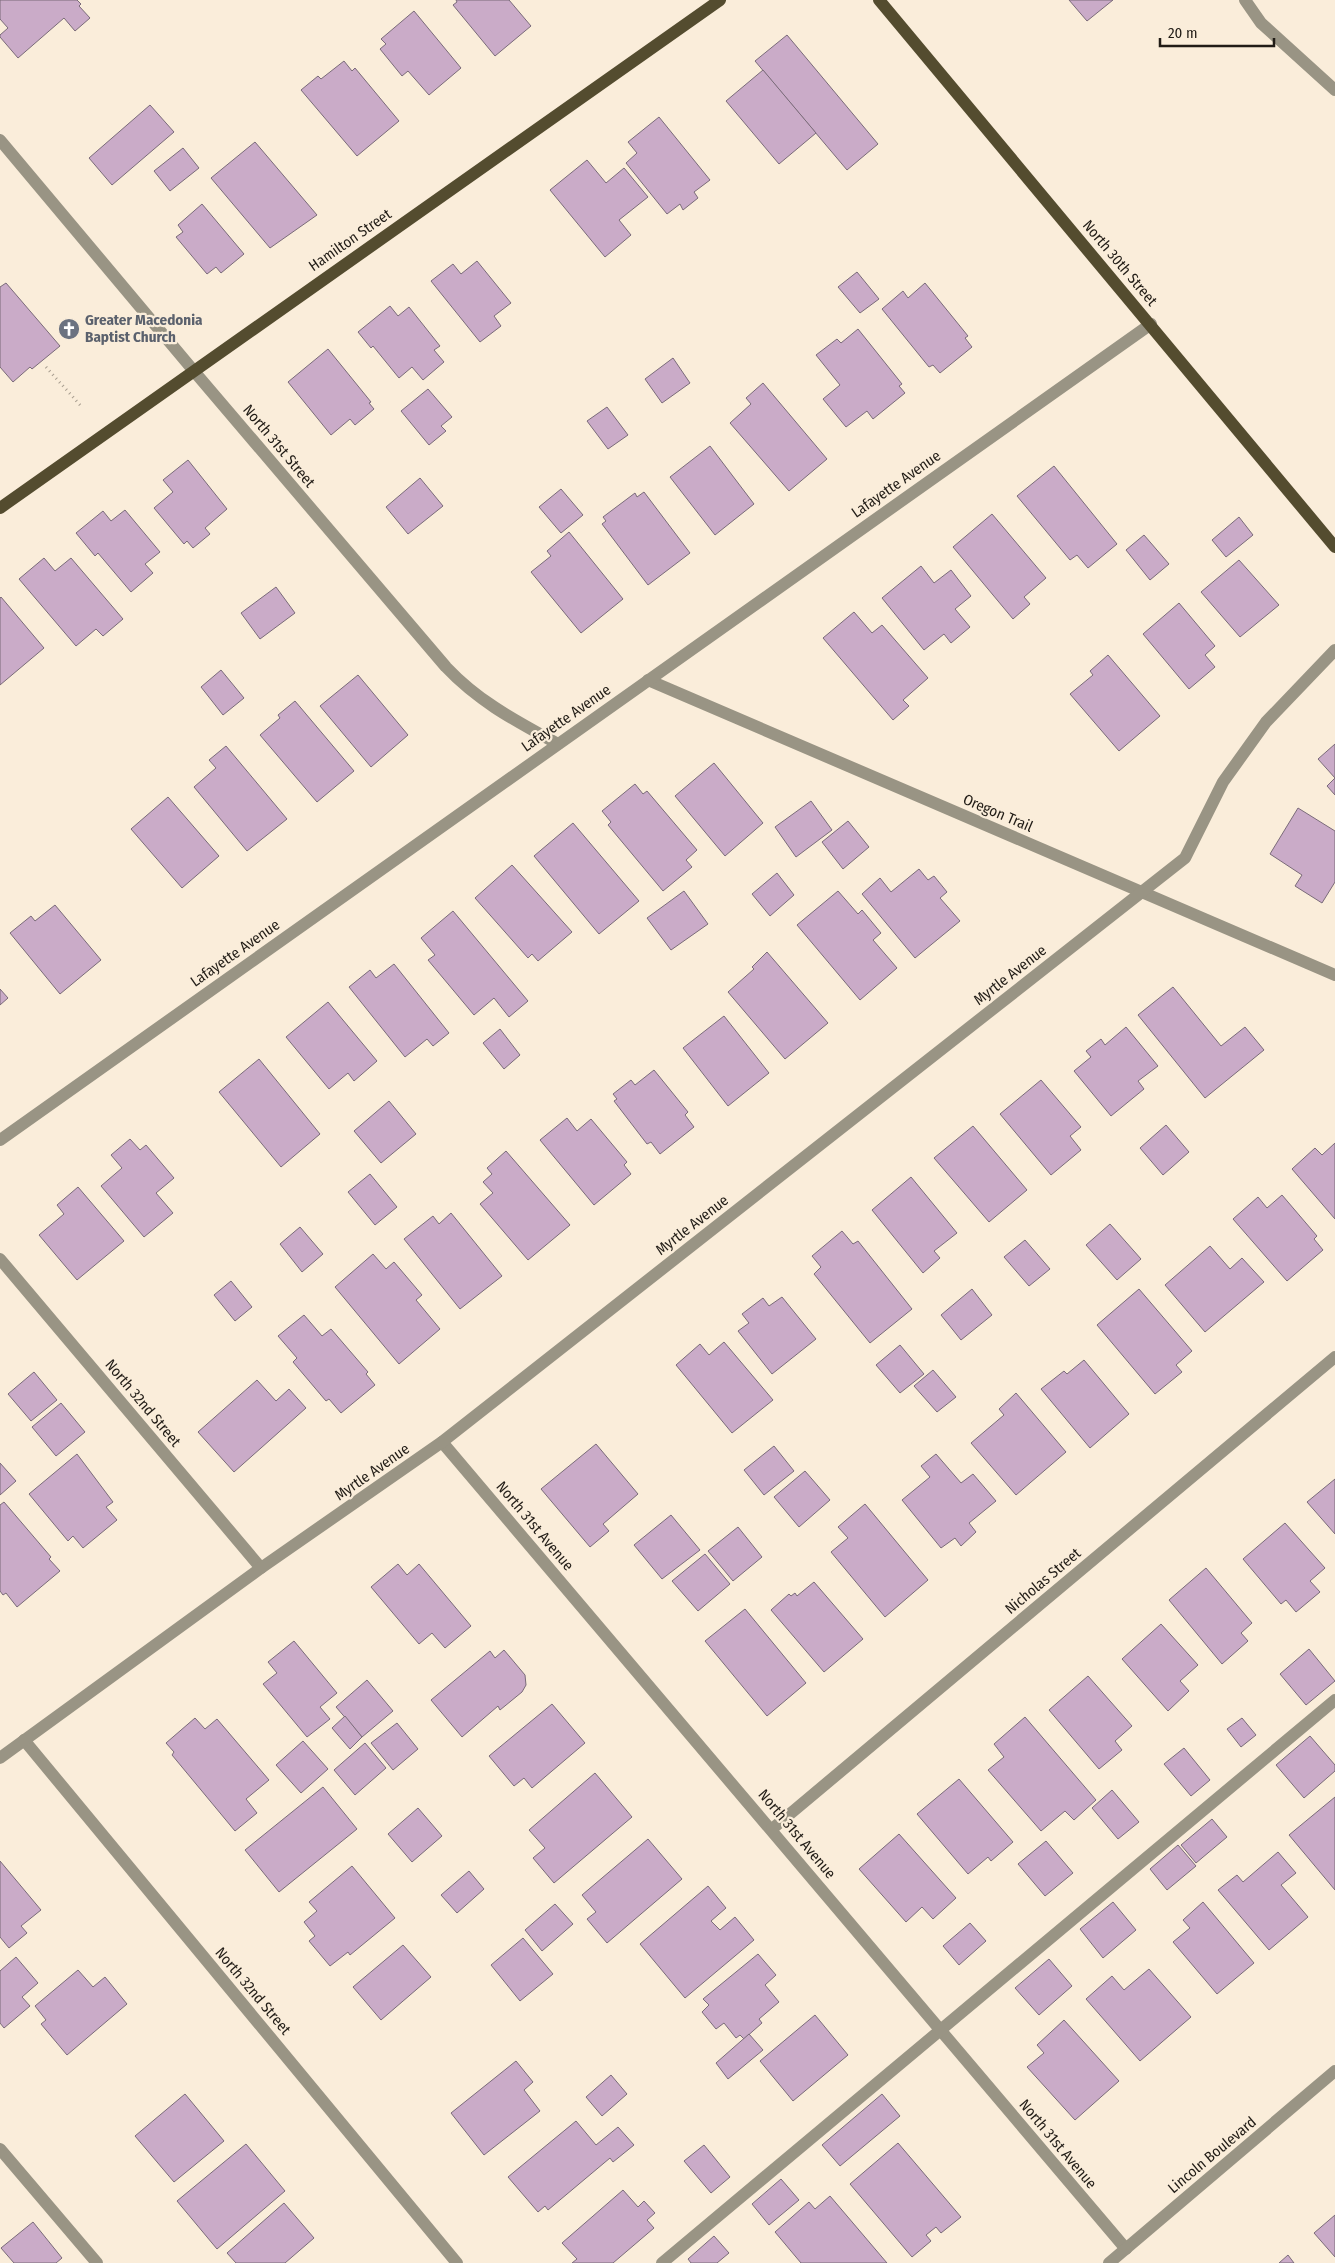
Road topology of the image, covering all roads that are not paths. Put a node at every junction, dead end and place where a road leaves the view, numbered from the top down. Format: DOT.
graph roads {
  1 [pos="720,0"];
  2 [pos="879,0"];
  3 [pos="1245,0"];
  4 [pos="1335,90"];
  5 [pos="0,140"];
  6 [pos="1151,324"];
  7 [pos="192,370"];
  8 [pos="0,508"];
  9 [pos="1335,547"];
  10 [pos="1335,650"];
  11 [pos="648,680"];
  12 [pos="558,744"];
  13 [pos="1142,893"];
  14 [pos="1335,976"];
  15 [pos="0,1140"];
  16 [pos="0,1259"];
  17 [pos="1335,1357"];
  18 [pos="442,1442"];
  19 [pos="262,1568"];
  20 [pos="1335,1700"];
  21 [pos="24,1740"];
  22 [pos="0,1758"];
  23 [pos="772,1829"];
  24 [pos="940,2029"];
  25 [pos="1335,2071"];
  26 [pos="0,2149"];
  27 [pos="1126,2249"];
  28 [pos="97,2263"];
  29 [pos="458,2263"];
  30 [pos="662,2263"];
  31 [pos="1109,2263"];
  1 -- 7 [label="main road, Hamilton Street"];
  2 -- 6 [label="main road, North 30th Street"];
  3 -- 4 [label="street"];
  5 -- 7 [label="street, North 31st Street"];
  6 -- 9 [label="main road, North 30th Street"];
  6 -- 11 [label="street, Lafayette Avenue"];
  7 -- 8 [label="main road, Hamilton Street"];
  7 -- 12 [label="street, North 31st Street"];
  10 -- 13 [label="street, Myrtle Avenue"];
  11 -- 12 [label="street, Lafayette Avenue"];
  11 -- 13 [label="street, Oregon Trail"];
  12 -- 15 [label="street, Lafayette Avenue"];
  13 -- 14 [label="street, Oregon Trail"];
  13 -- 18 [label="street, Myrtle Avenue"];
  16 -- 19 [label="street, North 32nd Street"];
  17 -- 23 [label="street, Nicholas Street"];
  18 -- 19 [label="street, Myrtle Avenue"];
  18 -- 23 [label="street, North 31st Avenue"];
  19 -- 21 [label="street, Myrtle Avenue"];
  20 -- 24 [label="street"];
  21 -- 22 [label="street, Myrtle Avenue"];
  21 -- 29 [label="street, North 32nd Street"];
  23 -- 24 [label="street, North 31st Avenue"];
  24 -- 27 [label="street, North 31st Avenue"];
  24 -- 30 [label="street"];
  25 -- 27 [label="street, Lincoln Boulevard"];
  26 -- 28 [label="street"];
  27 -- 31 [label="street, Lincoln Boulevard"];
}
